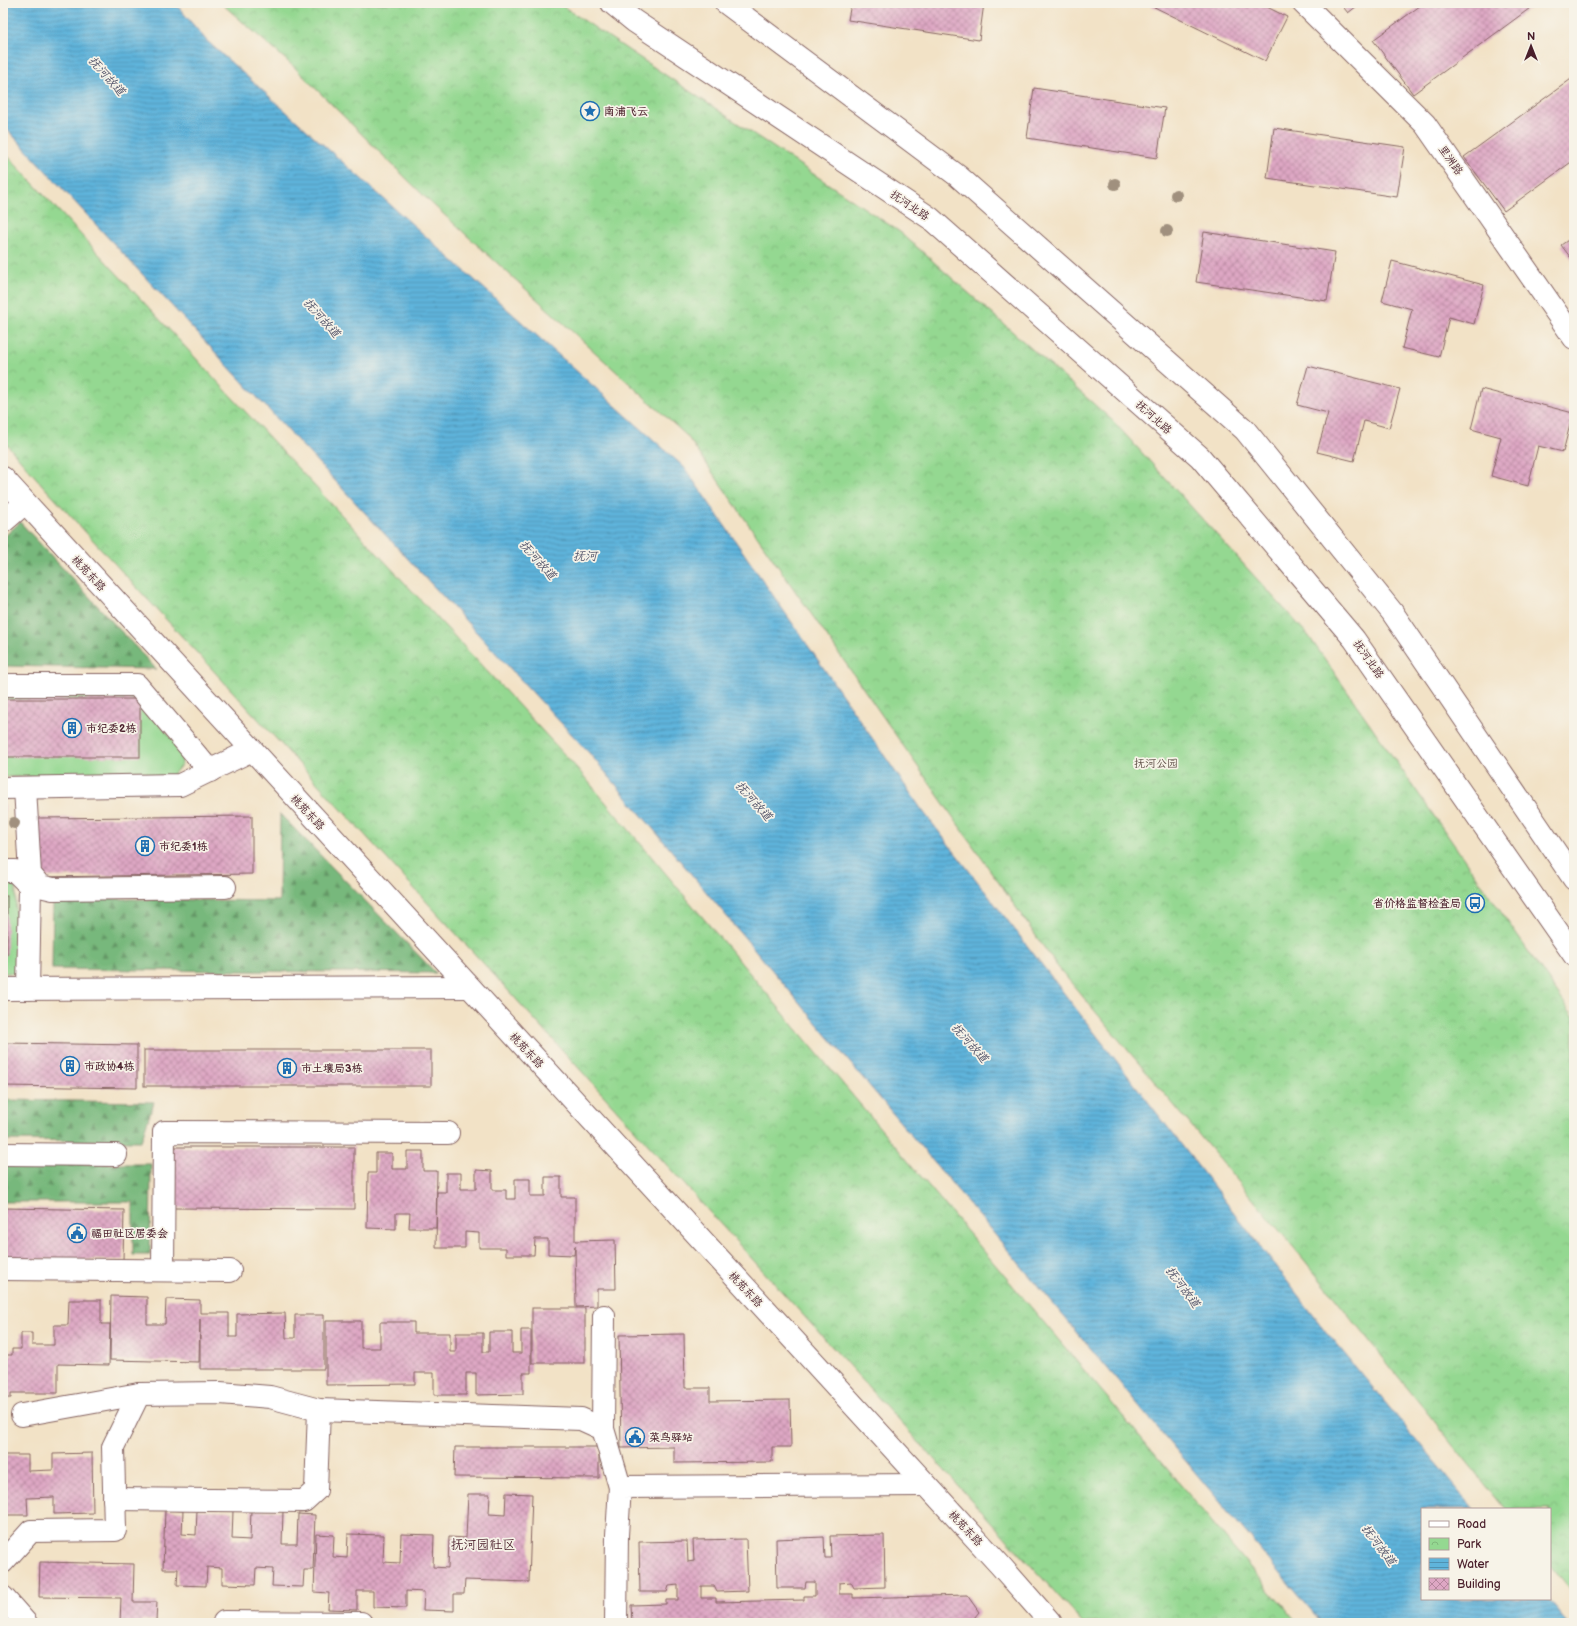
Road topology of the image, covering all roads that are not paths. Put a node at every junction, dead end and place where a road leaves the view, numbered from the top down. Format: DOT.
graph roads {
  1 [pos="612,3"];
  2 [pos="726,3"];
  3 [pos="1303,3"];
  4 [pos="1574,338"];
  5 [pos="3,478"];
  6 [pos="24,503"];
  7 [pos="3,522"];
  8 [pos="3,686"];
  9 [pos="252,750"];
  10 [pos="210,771"];
  11 [pos="3,788"];
  12 [pos="25,788"];
  13 [pos="3,870"];
  14 [pos="1574,879"];
  15 [pos="225,887"];
  16 [pos="1574,955"];
  17 [pos="469,987"];
  18 [pos="28,988"];
  19 [pos="3,989"];
  20 [pos="448,1133"];
  21 [pos="3,1154"];
  22 [pos="116,1155"];
  23 [pos="3,1269"];
  24 [pos="163,1270"];
  25 [pos="230,1271"];
  26 [pos="604,1316"];
  27 [pos="139,1394"];
  28 [pos="319,1410"];
  29 [pos="22,1415"];
  30 [pos="603,1429"];
  31 [pos="926,1485"];
  32 [pos="620,1487"];
  33 [pos="114,1499"];
  34 [pos="3,1562"];
  35 [pos="3,1597"];
  36 [pos="224,1622"];
  37 [pos="26,1623"];
  38 [pos="361,1623"];
  39 [pos="616,1623"];
  40 [pos="1051,1623"];
  1 -- 16 [label="main road, 抚河北路"];
  2 -- 14 [label="main road"];
  3 -- 4 [label="main road, 里洲路"];
  5 -- 6 [label="main road, 桃苑东路"];
  6 -- 7 [label="main road"];
  6 -- 9 [label="main road, 桃苑东路"];
  8 -- 10 [label="main road"];
  9 -- 10 [label="main road"];
  9 -- 17 [label="main road, 桃苑东路"];
  10 -- 12 [label="main road"];
  11 -- 12 [label="main road"];
  12 -- 15 [label="main road"];
  13 -- 18 [label="main road"];
  17 -- 18 [label="main road"];
  17 -- 31 [label="main road, 桃苑东路"];
  18 -- 19 [label="main road"];
  20 -- 24 [label="main road"];
  21 -- 22 [label="main road"];
  23 -- 24 [label="main road"];
  24 -- 25 [label="main road"];
  26 -- 30 [label="main road"];
  27 -- 28 [label="main road"];
  27 -- 29 [label="main road"];
  27 -- 33 [label="main road"];
  28 -- 30 [label="main road"];
  28 -- 33 [label="main road"];
  30 -- 32 [label="main road"];
  31 -- 32 [label="main road"];
  31 -- 40 [label="main road, 桃苑东路"];
  32 -- 39 [label="main road"];
  33 -- 34 [label="main road"];
  35 -- 37 [label="main road"];
  36 -- 38 [label="main road"];
}
